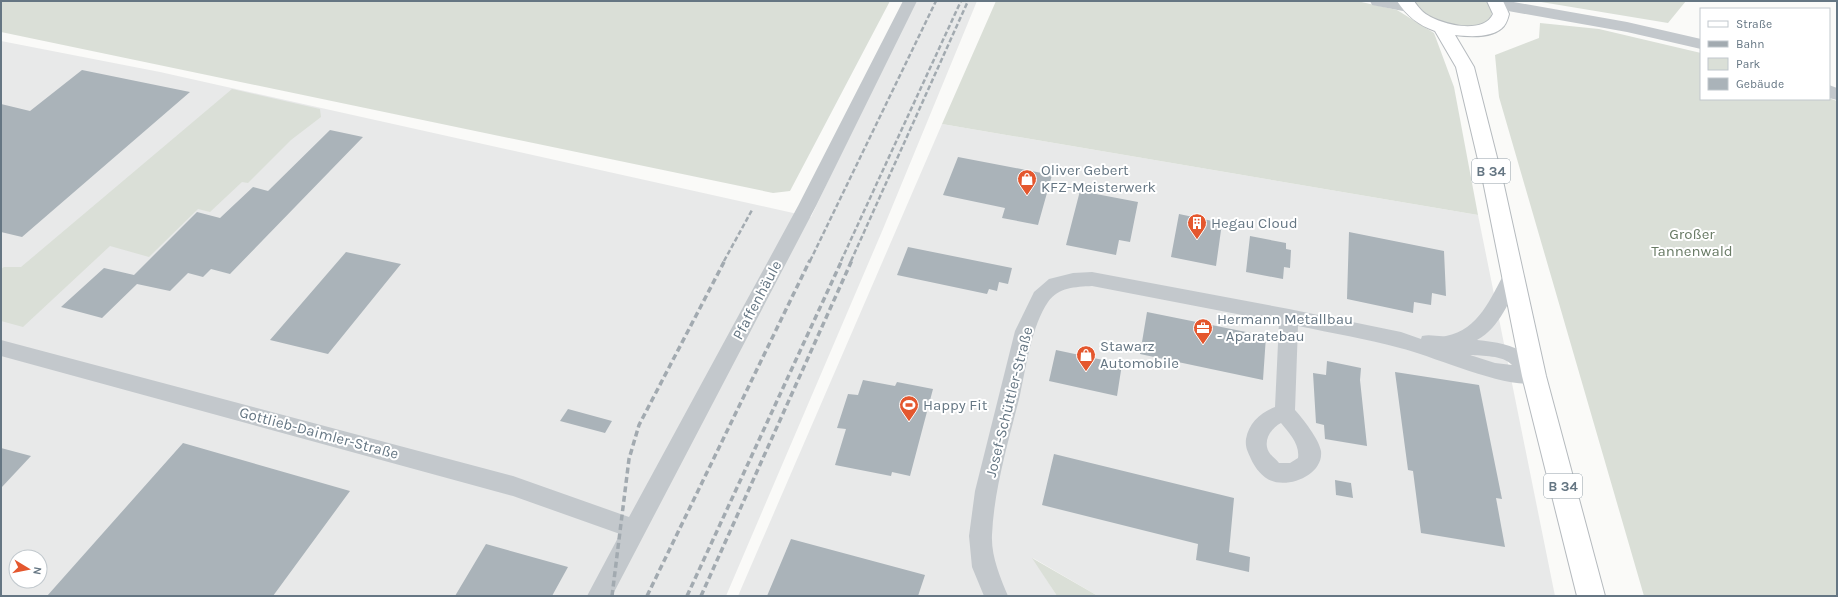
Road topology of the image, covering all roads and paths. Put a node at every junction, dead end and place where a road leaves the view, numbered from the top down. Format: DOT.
graph roads {
  1 [pos="910,1"];
  2 [pos="1378,1"];
  3 [pos="1406,4"];
  4 [pos="1498,7"];
  5 [pos="1443,29"];
  6 [pos="1472,32"];
  7 [pos="1700,44"];
  8 [pos="1465,66"];
  9 [pos="1512,277"];
  10 [pos="1289,316"];
  11 [pos="1402,340"];
  12 [pos="1449,343"];
  13 [pos="1,348"];
  14 [pos="1534,376"];
  15 [pos="1286,412"];
  16 [pos="634,530"];
  17 [pos="599,596"];
  18 [pos="996,596"];
  19 [pos="1591,596"];
  1 -- 16 [label="street, Pfaffenhäule"];
  2 -- 3 [label="street"];
  3 -- 5 [label="main road"];
  4 -- 6 [label="main road"];
  4 -- 7 [label="street"];
  5 -- 6 [label="main road"];
  5 -- 8 [label="main road, B 34"];
  6 -- 8 [label="main road, B 34"];
  8 -- 9 [label="main road, B 34"];
  9 -- 12 [label="street, Josef-Schüttler-Straße"];
  9 -- 14 [label="main road, B 34"];
  10 -- 11 [label="street, Josef-Schüttler-Straße"];
  10 -- 15 [label="street"];
  10 -- 18 [label="street, Josef-Schüttler-Straße"];
  11 -- 12 [label="street, Josef-Schüttler-Straße"];
  11 -- 14 [label="street, Josef-Schüttler-Straße"];
  12 -- 14 [label="street, Josef-Schüttler-Straße"];
  13 -- 16 [label="street, Gottlieb-Daimler-Straße"];
  14 -- 19 [label="main road, B 34"];
  16 -- 17 [label="street, Pfaffenhäule"];
}
